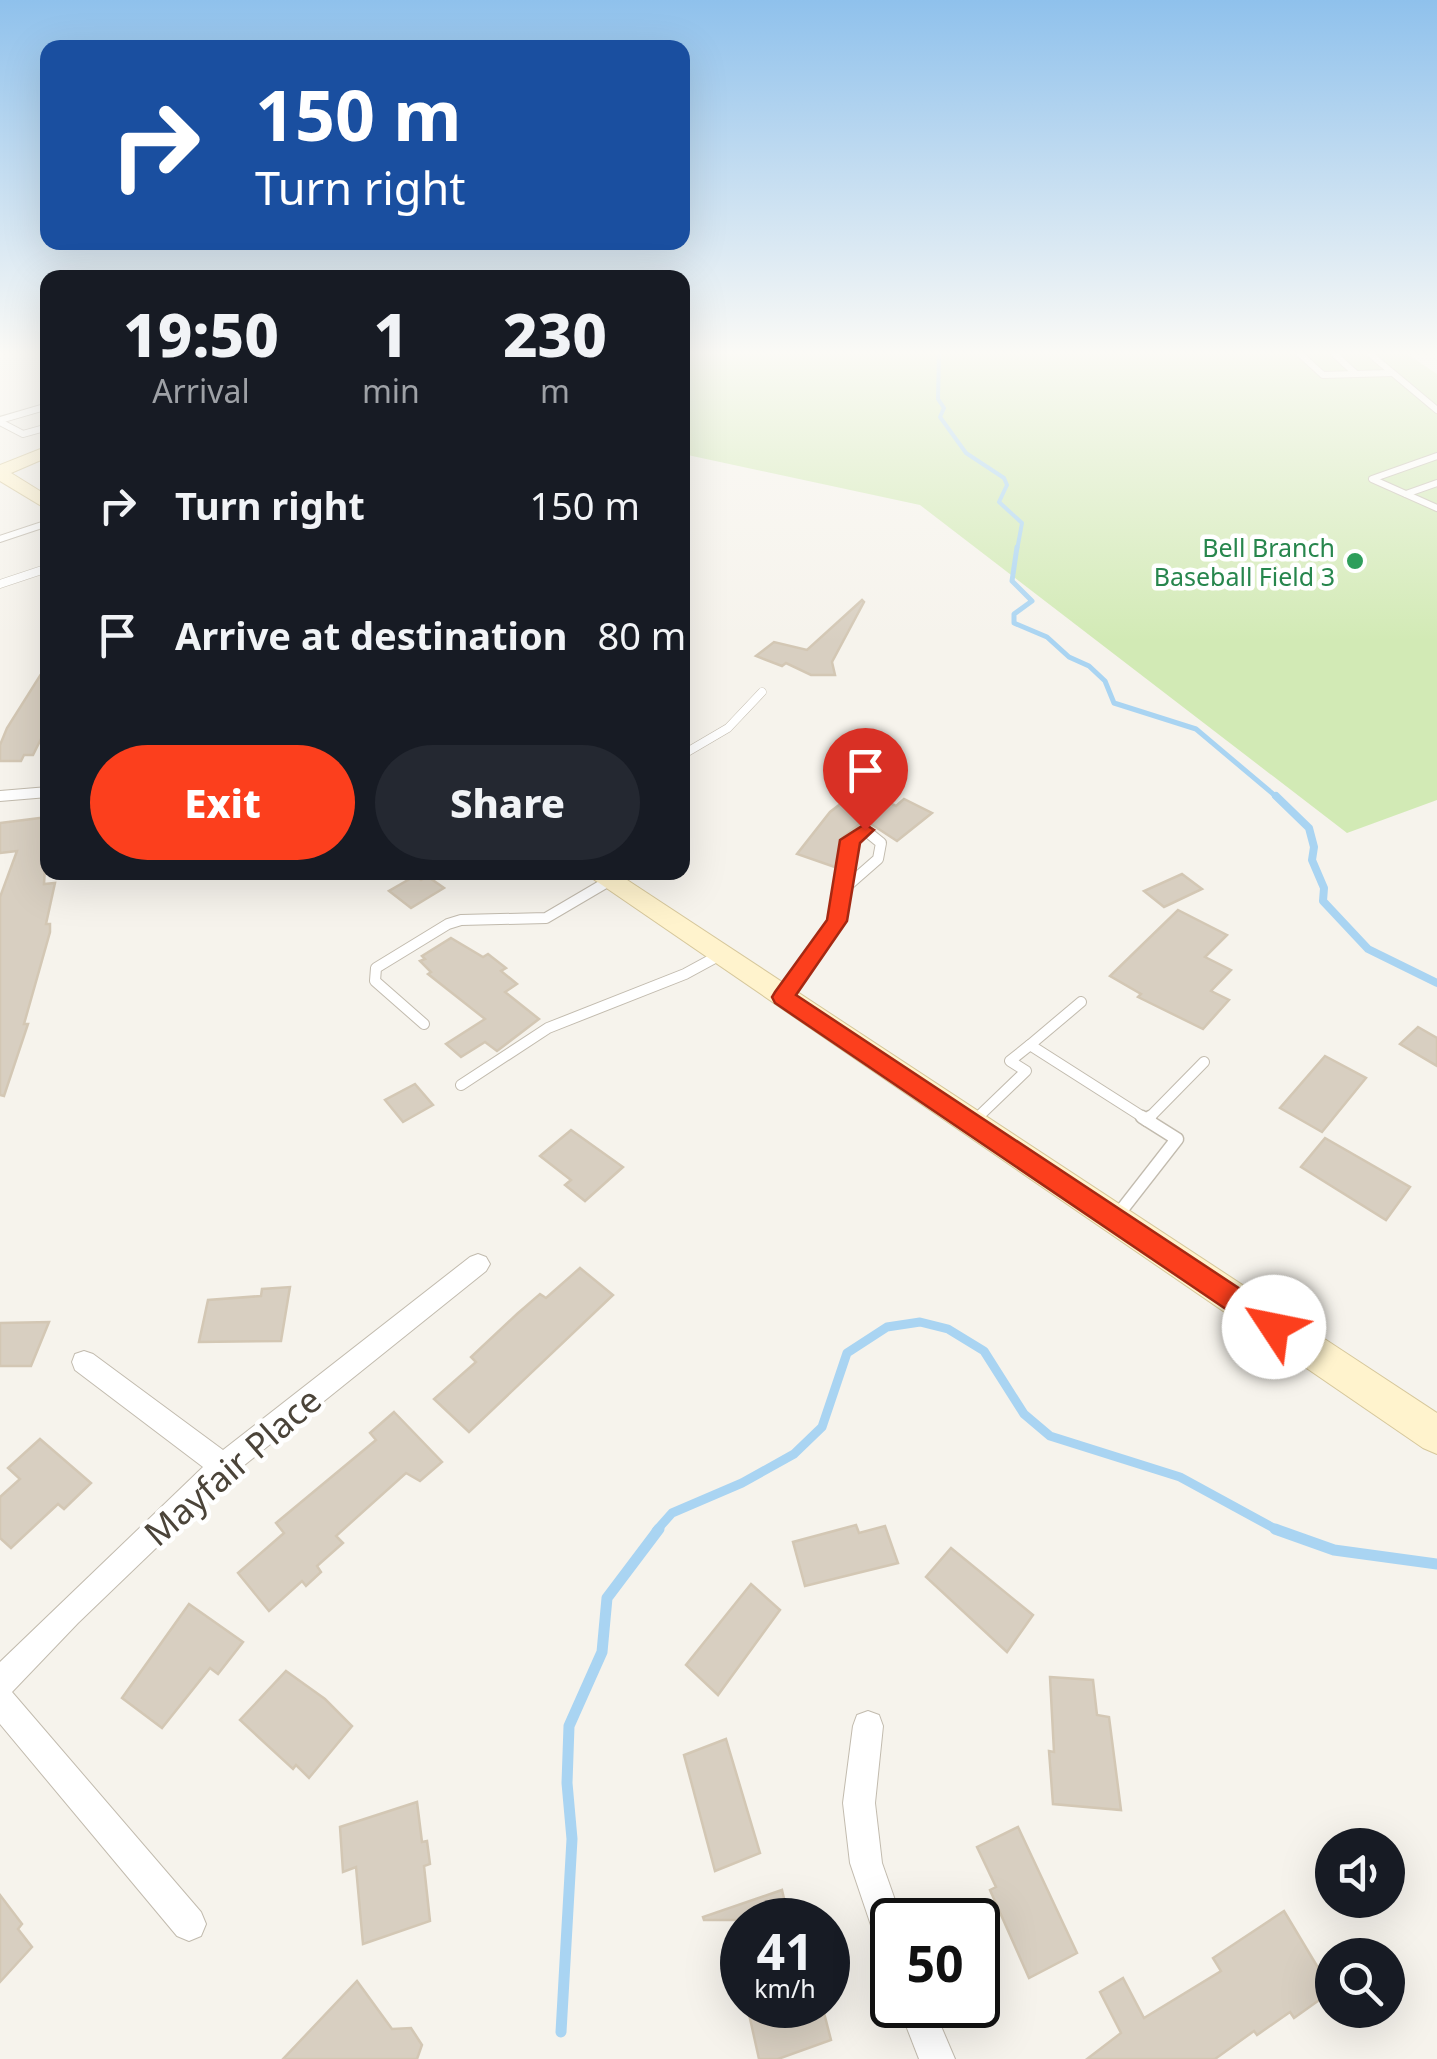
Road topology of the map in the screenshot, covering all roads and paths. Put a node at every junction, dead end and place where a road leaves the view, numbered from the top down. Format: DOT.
graph roads {
  1 [pos="40,454"];
  2 [pos="1437,456"];
  3 [pos="0,472"];
  4 [pos="1437,483"];
  5 [pos="1406,494"];
  6 [pos="40,500"];
  7 [pos="1437,508"];
  8 [pos="40,526"];
  9 [pos="0,539"];
  10 [pos="40,571"];
  11 [pos="0,584"];
  12 [pos="762,692"];
  13 [pos="690,750"];
  14 [pos="40,793"];
  15 [pos="0,796"];
  16 [pos="598,880"];
  17 [pos="607,880"];
  18 [pos="846,887"];
  19 [pos="720,955"];
  20 [pos="783,997"];
  21 [pos="1080,1002"];
  22 [pos="424,1024"];
  23 [pos="1030,1045"];
  24 [pos="1204,1062"];
  25 [pos="461,1085"];
  26 [pos="1147,1120"];
  27 [pos="972,1124"];
  28 [pos="1114,1220"];
  29 [pos="478,1264"];
  30 [pos="84,1362"];
  31 [pos="1437,1435"];
  32 [pos="223,1466"];
  33 [pos="0,1683"];
  34 [pos="0,1700"];
  35 [pos="868,1726"];
  36 [pos="878,1898"];
  37 [pos="189,1924"];
  38 [pos="924,2028"];
  39 [pos="937,2059"];
  1 -- 3 [label="main road"];
  2 -- 5 [label="lane"];
  3 -- 6 [label="main road"];
  4 -- 5 [label="lane"];
  5 -- 7 [label="lane"];
  8 -- 9 [label="lane"];
  10 -- 11 [label="lane"];
  12 -- 13 [label="lane"];
  14 -- 15 [label="street"];
  16 -- 22 [label="lane"];
  17 -- 19 [label="main road"];
  18 -- 18 [label="lane"];
  18 -- 20 [label="lane"];
  19 -- 20 [label="main road"];
  19 -- 25 [label="lane"];
  20 -- 27 [label="main road"];
  21 -- 23 [label="lane"];
  23 -- 26 [label="lane"];
  23 -- 27 [label="lane"];
  24 -- 26 [label="lane"];
  26 -- 28 [label="lane"];
  27 -- 28 [label="main road"];
  28 -- 31 [label="main road"];
  29 -- 32 [label="street, Mayfair Place"];
  30 -- 32 [label="street"];
  32 -- 33 [label="street, Mayfair Place"];
  34 -- 37 [label="street"];
  35 -- 36 [label="street"];
  38 -- 39 [label="street"];
}
